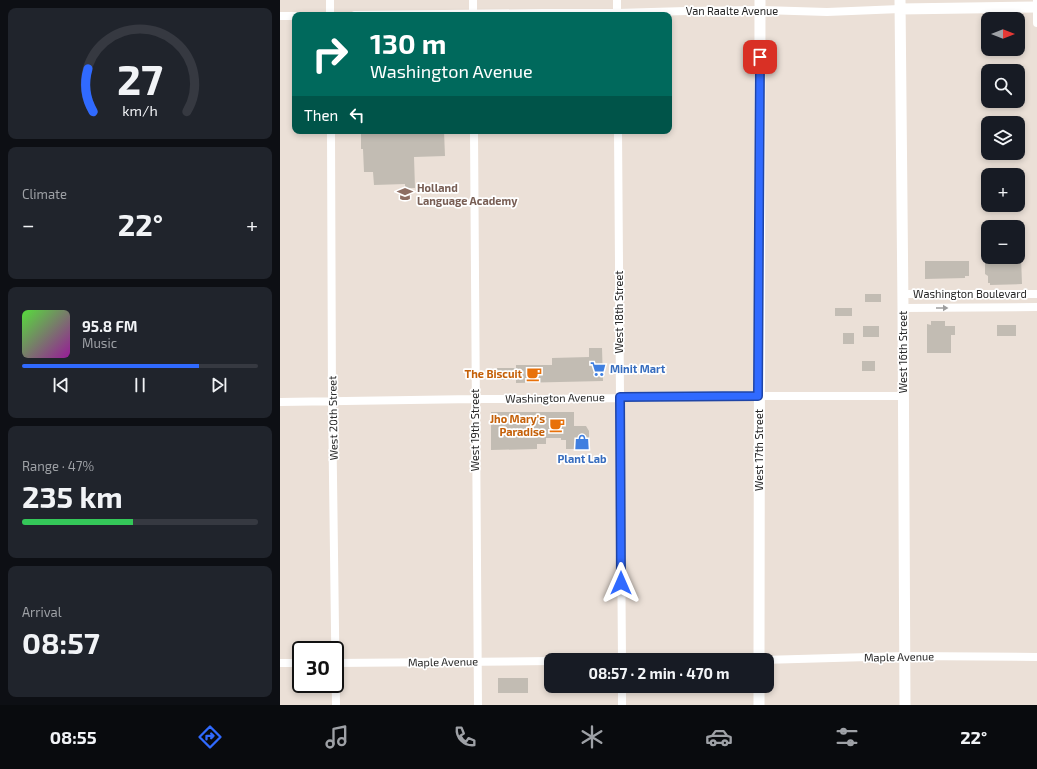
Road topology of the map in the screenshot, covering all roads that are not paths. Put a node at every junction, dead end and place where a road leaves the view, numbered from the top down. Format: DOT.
graph roads {
  1 [pos="330,0"];
  2 [pos="473,0"];
  3 [pos="617,0"];
  4 [pos="1037,0"];
  5 [pos="900,4"];
  6 [pos="760,5"];
  7 [pos="1037,7"];
  8 [pos="330,12"];
  9 [pos="473,12"];
  10 [pos="617,12"];
  11 [pos="663,12"];
  12 [pos="280,16"];
  13 [pos="292,16"];
  14 [pos="1037,23"];
  15 [pos="331,134"];
  16 [pos="474,134"];
  17 [pos="618,134"];
  18 [pos="903,294"];
  19 [pos="1037,294"];
  20 [pos="1037,307"];
  21 [pos="903,308"];
  22 [pos="758,396"];
  23 [pos="903,396"];
  24 [pos="620,397"];
  25 [pos="475,399"];
  26 [pos="280,402"];
  27 [pos="332,402"];
  28 [pos="336,641"];
  29 [pos="622,653"];
  30 [pos="759,653"];
  31 [pos="905,656"];
  32 [pos="1037,657"];
  33 [pos="544,660"];
  34 [pos="774,660"];
  35 [pos="477,661"];
  36 [pos="280,663"];
  37 [pos="292,663"];
  38 [pos="344,663"];
  39 [pos="336,693"];
  40 [pos="622,693"];
  41 [pos="759,693"];
  42 [pos="336,705"];
  43 [pos="478,705"];
  44 [pos="622,705"];
  45 [pos="759,705"];
  46 [pos="905,705"];
  1 -- 8 [label="street"];
  2 -- 9 [label="street"];
  3 -- 10 [label="street"];
  4 -- 7 [label="street"];
  5 -- 6 [label="street, Van Raalte Avenue"];
  5 -- 7 [label="street, Van Raalte Avenue"];
  5 -- 18 [label="street, West 16th Street"];
  6 -- 11 [label="street, Van Raalte Avenue"];
  6 -- 22 [label="street, West 17th Street"];
  7 -- 14 [label="street"];
  12 -- 13 [label="street"];
  15 -- 27 [label="street, West 20th Street"];
  16 -- 25 [label="street, West 19th Street"];
  17 -- 24 [label="street, West 18th Street"];
  18 -- 19 [label="street, Washington Boulevard"];
  18 -- 21 [label="street, West 16th Street"];
  21 -- 20 [label="street, Washington Boulevard, one-way"];
  21 -- 23 [label="street, West 16th Street"];
  22 -- 23 [label="street, Washington Avenue"];
  22 -- 24 [label="street, Washington Avenue"];
  22 -- 30 [label="street, West 17th Street"];
  23 -- 31 [label="street, West 16th Street"];
  24 -- 25 [label="street, Washington Avenue"];
  24 -- 29 [label="street, West 18th Street"];
  25 -- 27 [label="street, Washington Avenue"];
  25 -- 35 [label="street, West 19th Street"];
  26 -- 27 [label="street, Washington Avenue"];
  27 -- 28 [label="street, West 20th Street"];
  31 -- 32 [label="street, Maple Avenue"];
  31 -- 34 [label="street, Maple Avenue"];
  31 -- 46 [label="street, West 16th Street"];
  33 -- 35 [label="street, Maple Avenue"];
  35 -- 38 [label="street, Maple Avenue"];
  35 -- 43 [label="street, West 19th Street"];
  36 -- 37 [label="street"];
  39 -- 42 [label="street, West 20th Street"];
  40 -- 44 [label="street"];
  41 -- 45 [label="street"];
}
